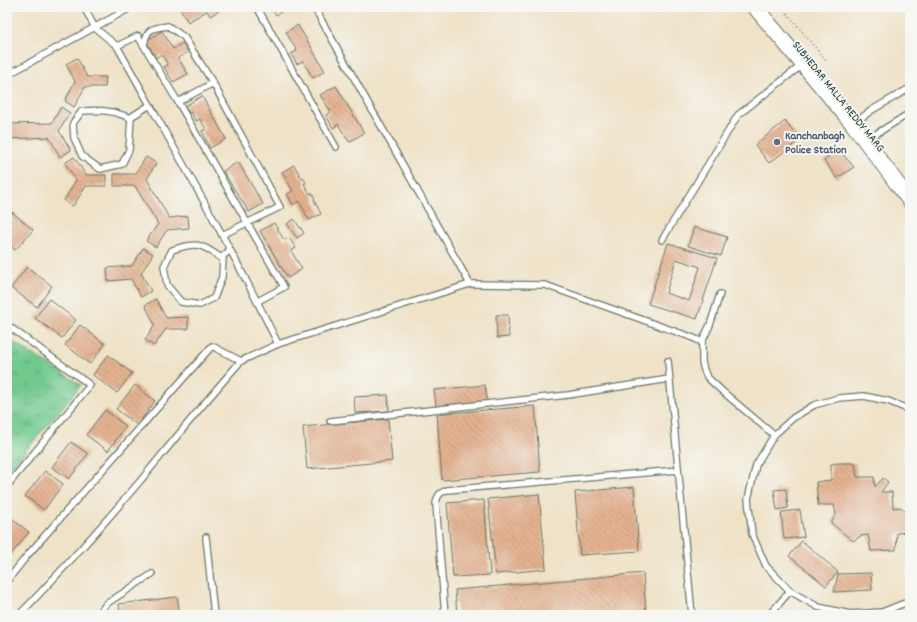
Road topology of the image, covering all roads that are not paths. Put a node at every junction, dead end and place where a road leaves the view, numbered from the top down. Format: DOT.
graph roads {
  1 [pos="84,7"];
  2 [pos="132,7"];
  3 [pos="257,7"];
  4 [pos="314,7"];
  5 [pos="755,7"];
  6 [pos="768,7"];
  7 [pos="95,28"];
  8 [pos="144,45"];
  9 [pos="117,46"];
  10 [pos="802,64"];
  11 [pos="7,75"];
  12 [pos="213,83"];
  13 [pos="910,88"];
  14 [pos="178,102"];
  15 [pos="150,105"];
  16 [pos="910,113"];
  17 [pos="131,117"];
  18 [pos="856,121"];
  19 [pos="868,139"];
  20 [pos="336,147"];
  21 [pos="910,184"];
  22 [pos="910,201"];
  23 [pos="247,223"];
  24 [pos="222,235"];
  25 [pos="662,240"];
  26 [pos="230,250"];
  27 [pos="223,257"];
  28 [pos="470,284"];
  29 [pos="720,294"];
  30 [pos="258,301"];
  31 [pos="7,325"];
  32 [pos="702,342"];
  33 [pos="278,344"];
  34 [pos="242,361"];
  35 [pos="668,361"];
  36 [pos="669,379"];
  37 [pos="910,410"];
  38 [pos="330,421"];
  39 [pos="774,435"];
  40 [pos="678,470"];
  41 [pos="7,486"];
  42 [pos="206,537"];
  43 [pos="152,574"];
  44 [pos="7,581"];
  45 [pos="790,591"];
  46 [pos="910,601"];
  47 [pos="19,615"];
  48 [pos="98,615"];
  49 [pos="214,615"];
  50 [pos="445,615"];
  51 [pos="692,615"];
  52 [pos="769,615"];
  1 -- 7 [label="lane"];
  2 -- 7 [label="lane"];
  3 -- 20 [label="lane"];
  4 -- 28 [label="lane"];
  5 -- 10 [label="main road, SUBHEDAR MALLA REDDY MARG"];
  6 -- 18 [label="main road, SUBHEDAR MALLA REDDY MARG"];
  7 -- 9 [label="lane"];
  7 -- 11 [label="lane"];
  8 -- 9 [label="lane"];
  8 -- 12 [label="lane"];
  8 -- 14 [label="lane"];
  9 -- 15 [label="lane"];
  10 -- 18 [label="main road, SUBHEDAR MALLA REDDY MARG"];
  10 -- 25 [label="lane"];
  12 -- 14 [label="lane"];
  12 -- 23 [label="lane"];
  13 -- 18 [label="lane"];
  14 -- 23 [label="lane"];
  15 -- 17 [label="lane"];
  15 -- 24 [label="lane"];
  16 -- 19 [label="lane"];
  17 -- 17 [label="lane"];
  18 -- 19 [label="main road, SUBHEDAR MALLA REDDY MARG"];
  19 -- 21 [label="main road, SUBHEDAR MALLA REDDY MARG"];
  19 -- 22 [label="main road, SUBHEDAR MALLA REDDY MARG"];
  23 -- 24 [label="lane"];
  23 -- 30 [label="lane"];
  24 -- 26 [label="lane"];
  26 -- 27 [label="lane"];
  26 -- 30 [label="lane"];
  27 -- 27 [label="lane"];
  28 -- 32 [label="lane"];
  28 -- 33 [label="lane"];
  29 -- 32 [label="lane"];
  30 -- 33 [label="lane"];
  31 -- 41 [label="lane"];
  32 -- 39 [label="lane"];
  33 -- 34 [label="lane"];
  34 -- 44 [label="lane"];
  34 -- 47 [label="lane"];
  35 -- 36 [label="lane"];
  36 -- 38 [label="lane"];
  36 -- 40 [label="lane"];
  37 -- 39 [label="lane"];
  39 -- 45 [label="lane"];
  40 -- 50 [label="lane"];
  40 -- 51 [label="lane"];
  42 -- 49 [label="lane"];
  43 -- 48 [label="lane"];
  45 -- 46 [label="lane"];
  45 -- 52 [label="lane"];
}
